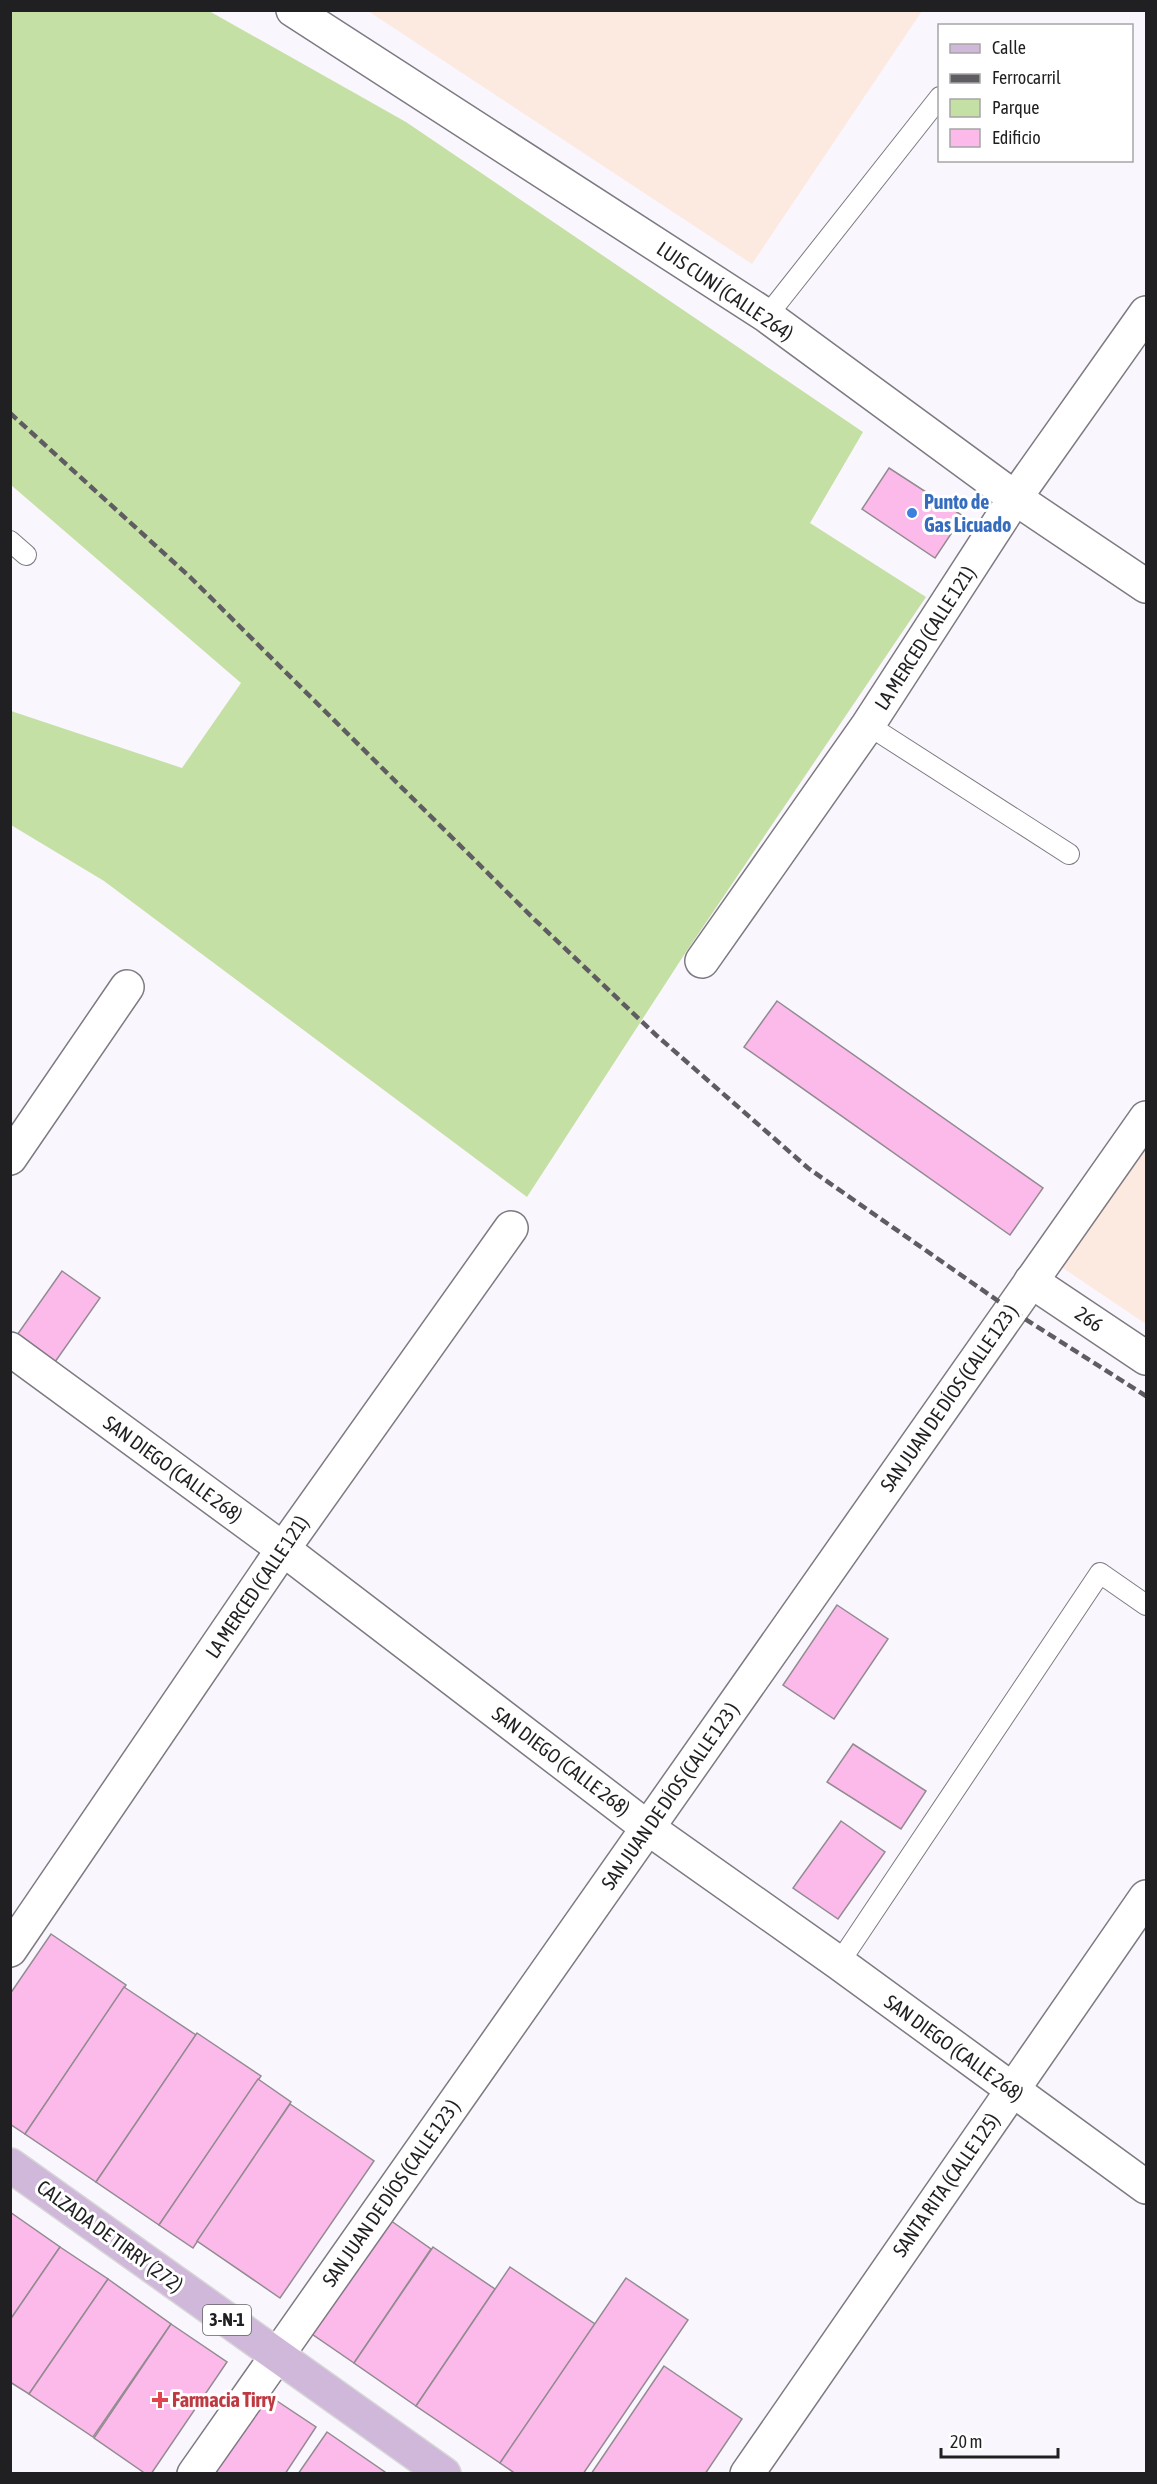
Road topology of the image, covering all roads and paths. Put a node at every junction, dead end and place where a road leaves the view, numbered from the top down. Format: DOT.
graph roads {
  1 [pos="293,10"];
  2 [pos="938,98"];
  3 [pos="1146,314"];
  4 [pos="767,316"];
  5 [pos="1015,498"];
  6 [pos="10,541"];
  7 [pos="26,555"];
  8 [pos="1146,586"];
  9 [pos="868,725"];
  10 [pos="1069,854"];
  11 [pos="702,961"];
  12 [pos="128,987"];
  13 [pos="1146,1118"];
  14 [pos="10,1158"];
  15 [pos="511,1228"];
  16 [pos="1031,1281"];
  17 [pos="10,1349"];
  18 [pos="1146,1358"];
  19 [pos="283,1549"];
  20 [pos="1146,1605"];
  21 [pos="648,1828"];
  22 [pos="1146,1897"];
  23 [pos="10,1950"];
  24 [pos="839,1963"];
  25 [pos="1011,2090"];
  26 [pos="10,2165"];
  27 [pos="1146,2187"];
  28 [pos="277,2356"];
  29 [pos="194,2474"];
  30 [pos="444,2474"];
  31 [pos="747,2474"];
  1 -- 4 [label="street, LUIS CUNÍ (CALLE 264)"];
  2 -- 4 [label="lane"];
  3 -- 5 [label="street, LA MERCED (CALLE 121)"];
  4 -- 5 [label="street, LUIS CUNÍ (CALLE 264)"];
  5 -- 8 [label="street, LUIS CUNÍ (CALLE 264)"];
  5 -- 9 [label="street, LA MERCED (CALLE 121)"];
  6 -- 7 [label="lane"];
  9 -- 10 [label="lane"];
  9 -- 11 [label="street, LA MERCED (CALLE 121)"];
  12 -- 14 [label="street"];
  13 -- 16 [label="street, SAN JUAN DE DÍOS (CALLE 123 )"];
  15 -- 19 [label="street, LA MERCED (CALLE 121)"];
  16 -- 18 [label="street, 266"];
  16 -- 21 [label="street, SAN JUAN DE DÍOS (CALLE 123 )"];
  17 -- 19 [label="street, SAN DIEGO (CALLE 268)"];
  19 -- 21 [label="street, SAN DIEGO (CALLE 268)"];
  19 -- 23 [label="street, LA MERCED (CALLE 121)"];
  20 -- 24 [label="lane"];
  21 -- 24 [label="street, SAN DIEGO (CALLE 268)"];
  21 -- 28 [label="street, SAN JUAN DE DÍOS (CALLE 123 )"];
  22 -- 25 [label="street, SANTA RITA (CALLE 125)"];
  24 -- 25 [label="street, SAN DIEGO (CALLE 268)"];
  25 -- 27 [label="street, SAN DIEGO (CALLE 268)"];
  25 -- 31 [label="street, SANTA RITA (CALLE 125)"];
  26 -- 28 [label="main road, CALZADA DE TIRRY (272) / 3-N-1"];
  28 -- 29 [label="street, SAN JUAN DE DÍOS (CALLE 123 )"];
  28 -- 30 [label="main road, CALZADA DE TIRRY (272) / 3-N-1"];
}
